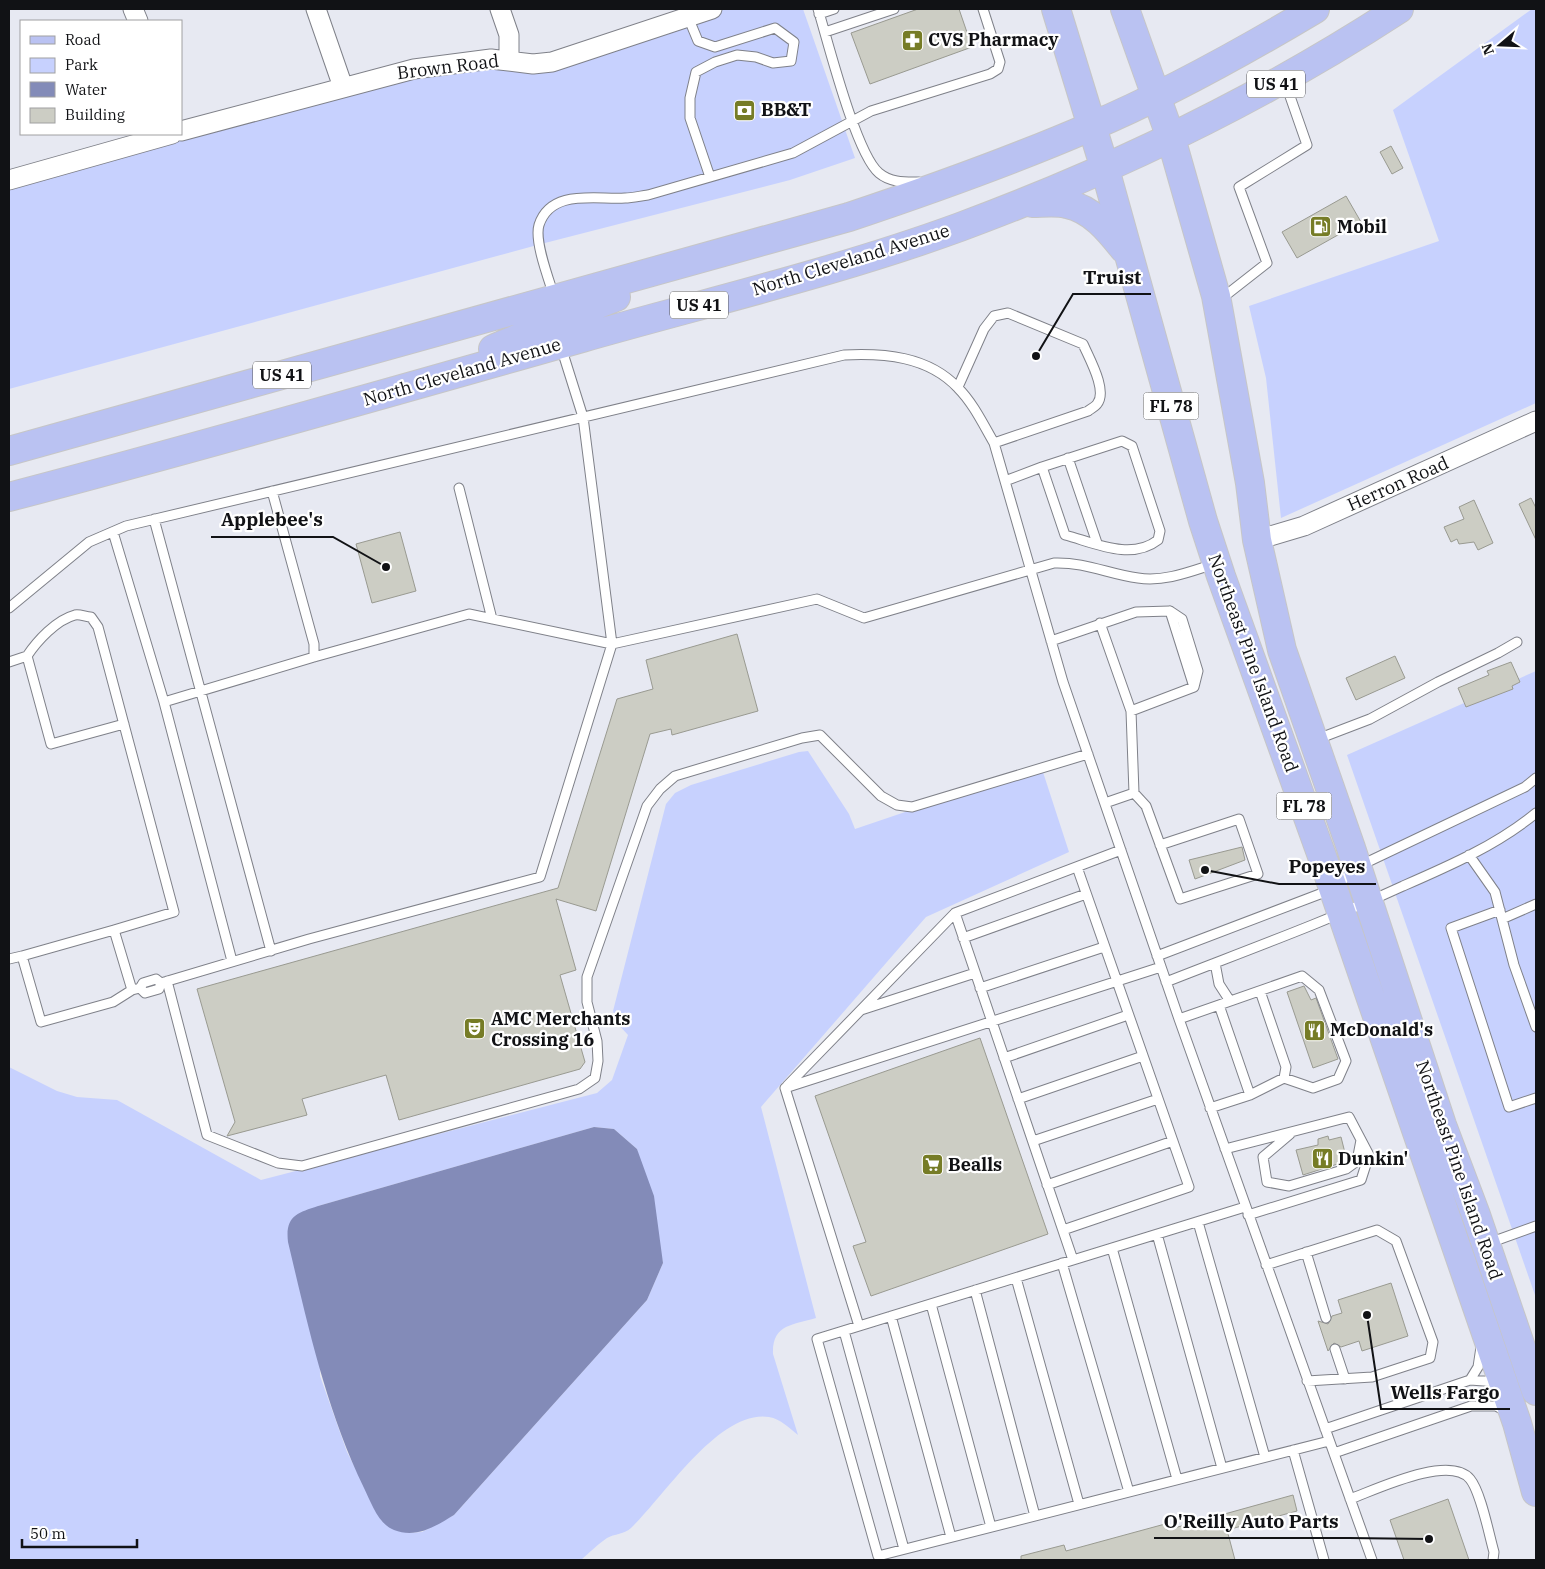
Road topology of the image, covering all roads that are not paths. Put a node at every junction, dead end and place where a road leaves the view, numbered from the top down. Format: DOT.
graph roads {
  1 [pos="316,9"];
  2 [pos="500,9"];
  3 [pos="712,9"];
  4 [pos="834,9"];
  5 [pos="894,9"];
  6 [pos="983,9"];
  7 [pos="1056,9"];
  8 [pos="1125,9"];
  9 [pos="1398,9"];
  10 [pos="819,11"];
  11 [pos="1306,11"];
  12 [pos="686,13"];
  13 [pos="825,32"];
  14 [pos="509,60"];
  15 [pos="1284,79"];
  16 [pos="342,87"];
  17 [pos="1156,96"];
  18 [pos="853,120"];
  19 [pos="1092,127"];
  20 [pos="182,131"];
  21 [pos="168,135"];
  22 [pos="1170,138"];
  23 [pos="1104,169"];
  24 [pos="710,177"];
  25 [pos="9,180"];
  26 [pos="952,182"];
  27 [pos="1022,203"];
  28 [pos="730,250"];
  29 [pos="1129,256"];
  30 [pos="555,299"];
  31 [pos="1217,302"];
  32 [pos="560,344"];
  33 [pos="958,387"];
  34 [pos="402,388"];
  35 [pos="583,417"];
  36 [pos="1536,421"];
  37 [pos="994,443"];
  38 [pos="9,451"];
  39 [pos="1068,458"];
  40 [pos="1042,467"];
  41 [pos="1005,481"];
  42 [pos="459,488"];
  43 [pos="272,491"];
  44 [pos="9,497"];
  45 [pos="154,519"];
  46 [pos="113,532"];
  47 [pos="1257,540"];
  48 [pos="1097,544"];
  49 [pos="1217,564"];
  50 [pos="1032,571"];
  51 [pos="9,608"];
  52 [pos="492,619"];
  53 [pos="1100,623"];
  54 [pos="1051,641"];
  55 [pos="1517,642"];
  56 [pos="612,644"];
  57 [pos="27,656"];
  58 [pos="314,657"];
  59 [pos="9,662"];
  60 [pos="202,692"];
  61 [pos="164,702"];
  62 [pos="1131,711"];
  63 [pos="124,724"];
  64 [pos="1313,741"];
  65 [pos="1088,754"];
  66 [pos="1535,783"];
  67 [pos="1134,793"];
  68 [pos="1105,803"];
  69 [pos="1536,813"];
  70 [pos="1160,845"];
  71 [pos="1121,850"];
  72 [pos="1469,855"];
  73 [pos="1077,867"];
  74 [pos="1356,867"];
  75 [pos="1333,889"];
  76 [pos="1086,894"];
  77 [pos="1368,902"];
  78 [pos="1536,904"];
  79 [pos="955,913"];
  80 [pos="1342,914"];
  81 [pos="1501,914"];
  82 [pos="114,930"];
  83 [pos="963,938"];
  84 [pos="1104,947"];
  85 [pos="271,951"];
  86 [pos="22,956"];
  87 [pos="1157,956"];
  88 [pos="9,960"];
  89 [pos="232,961"];
  90 [pos="1215,963"];
  91 [pos="1161,967"];
  92 [pos="975,973"];
  93 [pos="1116,981"];
  94 [pos="164,982"];
  95 [pos="1166,982"];
  96 [pos="980,988"];
  97 [pos="136,989"];
  98 [pos="1260,991"];
  99 [pos="1230,1001"];
  100 [pos="1219,1005"];
  101 [pos="860,1011"];
  102 [pos="1128,1015"];
  103 [pos="1179,1019"];
  104 [pos="991,1020"];
  105 [pos="1536,1027"];
  106 [pos="1142,1056"];
  107 [pos="1004,1058"];
  108 [pos="1284,1078"];
  109 [pos="785,1088"];
  110 [pos="1250,1095"];
  111 [pos="1536,1098"];
  112 [pos="1018,1099"];
  113 [pos="1158,1099"];
  114 [pos="1210,1108"];
  115 [pos="1292,1132"];
  116 [pos="1361,1140"];
  117 [pos="1033,1141"];
  118 [pos="1173,1141"];
  119 [pos="1225,1149"];
  120 [pos="1047,1185"];
  121 [pos="1246,1211"];
  122 [pos="1198,1222"];
  123 [pos="1536,1226"];
  124 [pos="1063,1230"];
  125 [pos="1157,1234"];
  126 [pos="1486,1244"];
  127 [pos="1112,1248"];
  128 [pos="1306,1252"];
  129 [pos="1073,1260"];
  130 [pos="1062,1263"];
  131 [pos="1266,1265"];
  132 [pos="1016,1278"];
  133 [pos="975,1290"];
  134 [pos="931,1304"];
  135 [pos="1478,1306"];
  136 [pos="891,1316"];
  137 [pos="1326,1318"];
  138 [pos="858,1326"];
  139 [pos="844,1331"];
  140 [pos="1336,1349"];
  141 [pos="1345,1379"];
  142 [pos="1470,1380"];
  143 [pos="1307,1381"];
  144 [pos="1503,1382"];
  145 [pos="1536,1391"];
  146 [pos="1525,1419"];
  147 [pos="1325,1429"];
  148 [pos="1329,1441"];
  149 [pos="1294,1450"];
  150 [pos="1334,1453"];
  151 [pos="1265,1457"];
  152 [pos="1222,1468"];
  153 [pos="1177,1479"];
  154 [pos="1129,1492"];
  155 [pos="1536,1492"];
  156 [pos="1350,1499"];
  157 [pos="1079,1504"];
  158 [pos="1035,1516"];
  159 [pos="991,1527"];
  160 [pos="950,1537"];
  161 [pos="904,1549"];
  162 [pos="892,1556"];
  163 [pos="1324,1560"];
  164 [pos="1372,1560"];
  165 [pos="1493,1560"];
  1 -- 16 [label="street"];
  2 -- 14 [label="street"];
  3 -- 12 [label="street, Brown Road"];
  4 -- 10 [label="lane"];
  5 -- 13 [label="lane"];
  6 -- 18 [label="lane"];
  7 -- 19 [label="main road, FL 78"];
  8 -- 17 [label="main road, FL 78"];
  9 -- 15 [label="main road, North Cleveland Avenue / US 41"];
  10 -- 13 [label="lane"];
  11 -- 17 [label="main road, US 41"];
  12 -- 14 [label="street, Brown Road"];
  12 -- 24 [label="lane"];
  13 -- 18 [label="lane"];
  14 -- 16 [label="street, Brown Road"];
  15 -- 22 [label="main road, North Cleveland Avenue / US 41"];
  15 -- 31 [label="lane"];
  16 -- 20 [label="street, Brown Road"];
  17 -- 19 [label="main road, US 41"];
  17 -- 22 [label="main road, FL 78"];
  18 -- 24 [label="lane"];
  18 -- 26 [label="lane"];
  19 -- 23 [label="main road, FL 78"];
  19 -- 26 [label="main road, US 41"];
  21 -- 25 [label="street"];
  22 -- 23 [label="main road, North Cleveland Avenue / US 41"];
  22 -- 31 [label="main road, Northeast Pine Island Road / FL 78"];
  23 -- 27 [label="main road, North Cleveland Avenue / US 41"];
  23 -- 29 [label="main road, Northeast Pine Island Road / FL 78"];
  24 -- 30 [label="lane"];
  26 -- 28 [label="main road, US 41"];
  27 -- 29 [label="main road"];
  27 -- 32 [label="main road, North Cleveland Avenue / US 41"];
  28 -- 30 [label="main road, US 41"];
  28 -- 32 [label="main road"];
  29 -- 49 [label="main road, Northeast Pine Island Road / FL 78"];
  30 -- 34 [label="main road"];
  30 -- 38 [label="main road, US 41"];
  31 -- 47 [label="main road, Northeast Pine Island Road / FL 78"];
  32 -- 34 [label="main road, North Cleveland Avenue / US 41"];
  32 -- 35 [label="lane"];
  33 -- 35 [label="lane"];
  33 -- 37 [label="lane"];
  33 -- 37 [label="lane"];
  34 -- 44 [label="main road, North Cleveland Avenue / US 41"];
  35 -- 43 [label="lane"];
  35 -- 56 [label="lane"];
  36 -- 47 [label="street, Herron Road"];
  37 -- 41 [label="lane"];
  39 -- 40 [label="lane"];
  39 -- 48 [label="lane"];
  39 -- 48 [label="lane"];
  40 -- 41 [label="lane"];
  40 -- 48 [label="lane"];
  41 -- 50 [label="lane"];
  42 -- 52 [label="lane"];
  43 -- 45 [label="lane"];
  43 -- 58 [label="lane"];
  45 -- 46 [label="lane"];
  45 -- 60 [label="lane"];
  46 -- 51 [label="lane"];
  46 -- 61 [label="lane"];
  47 -- 64 [label="main road, Northeast Pine Island Road / FL 78"];
  49 -- 50 [label="lane"];
  49 -- 75 [label="main road, Northeast Pine Island Road / FL 78"];
  50 -- 54 [label="lane"];
  50 -- 56 [label="lane"];
  52 -- 56 [label="lane"];
  52 -- 58 [label="lane"];
  53 -- 54 [label="lane"];
  53 -- 62 [label="lane"];
  53 -- 62 [label="lane"];
  54 -- 65 [label="lane"];
  55 -- 64 [label="lane"];
  56 -- 85 [label="lane"];
  57 -- 59 [label="lane"];
  57 -- 63 [label="lane"];
  57 -- 63 [label="lane"];
  58 -- 60 [label="lane"];
  60 -- 61 [label="lane"];
  60 -- 85 [label="lane"];
  61 -- 89 [label="lane"];
  62 -- 67 [label="lane"];
  63 -- 82 [label="lane"];
  64 -- 74 [label="main road, Northeast Pine Island Road / FL 78"];
  65 -- 68 [label="lane"];
  65 -- 94 [label="lane"];
  66 -- 74 [label="lane"];
  67 -- 68 [label="lane"];
  67 -- 70 [label="lane"];
  68 -- 71 [label="lane"];
  69 -- 72 [label="lane"];
  70 -- 70 [label="lane"];
  71 -- 73 [label="lane"];
  71 -- 87 [label="lane"];
  72 -- 77 [label="lane"];
  72 -- 81 [label="lane"];
  73 -- 76 [label="lane"];
  73 -- 79 [label="lane"];
  74 -- 75 [label="lane"];
  74 -- 77 [label="main road, Northeast Pine Island Road / FL 78"];
  75 -- 80 [label="main road, Northeast Pine Island Road / FL 78"];
  75 -- 87 [label="lane"];
  76 -- 83 [label="lane"];
  76 -- 84 [label="lane"];
  77 -- 80 [label="lane"];
  77 -- 126 [label="main road, Northeast Pine Island Road / FL 78"];
  78 -- 81 [label="lane"];
  79 -- 83 [label="lane"];
  79 -- 101 [label="lane"];
  80 -- 90 [label="lane"];
  80 -- 135 [label="main road, Northeast Pine Island Road / FL 78"];
  81 -- 105 [label="lane"];
  81 -- 111 [label="lane"];
  82 -- 86 [label="lane"];
  82 -- 97 [label="lane"];
  83 -- 92 [label="lane"];
  84 -- 93 [label="lane"];
  84 -- 96 [label="lane"];
  85 -- 89 [label="lane"];
  86 -- 88 [label="lane"];
  86 -- 97 [label="lane"];
  87 -- 91 [label="lane"];
  89 -- 94 [label="lane"];
  90 -- 95 [label="lane"];
  90 -- 99 [label="lane"];
  91 -- 93 [label="lane"];
  91 -- 95 [label="lane"];
  92 -- 96 [label="lane"];
  92 -- 101 [label="lane"];
  93 -- 102 [label="lane"];
  93 -- 104 [label="lane"];
  94 -- 97 [label="lane"];
  95 -- 103 [label="lane"];
  96 -- 104 [label="lane"];
  98 -- 99 [label="lane"];
  98 -- 108 [label="lane"];
  98 -- 108 [label="lane"];
  99 -- 100 [label="lane"];
  100 -- 103 [label="lane"];
  100 -- 110 [label="lane"];
  101 -- 109 [label="lane"];
  102 -- 106 [label="lane"];
  102 -- 107 [label="lane"];
  103 -- 114 [label="lane"];
  104 -- 107 [label="lane"];
  104 -- 109 [label="lane"];
  106 -- 112 [label="lane"];
  106 -- 113 [label="lane"];
  107 -- 112 [label="lane"];
  108 -- 110 [label="lane"];
  109 -- 138 [label="lane"];
  110 -- 114 [label="lane"];
  112 -- 117 [label="lane"];
  113 -- 117 [label="lane"];
  113 -- 118 [label="lane"];
  114 -- 119 [label="lane"];
  115 -- 116 [label="lane"];
  115 -- 116 [label="lane"];
  115 -- 119 [label="lane"];
  116 -- 121 [label="lane"];
  117 -- 120 [label="lane"];
  118 -- 120 [label="lane"];
  118 -- 124 [label="lane"];
  119 -- 121 [label="lane"];
  120 -- 124 [label="lane"];
  121 -- 122 [label="lane"];
  121 -- 131 [label="lane"];
  122 -- 125 [label="lane"];
  122 -- 151 [label="lane"];
  123 -- 126 [label="lane"];
  124 -- 129 [label="lane"];
  125 -- 127 [label="lane"];
  125 -- 152 [label="lane"];
  126 -- 145 [label="main road, Northeast Pine Island Road / FL 78"];
  127 -- 129 [label="lane"];
  127 -- 153 [label="lane"];
  128 -- 131 [label="lane"];
  128 -- 137 [label="lane"];
  128 -- 141 [label="lane"];
  129 -- 130 [label="lane"];
  130 -- 132 [label="lane"];
  130 -- 154 [label="lane"];
  131 -- 143 [label="lane"];
  132 -- 133 [label="lane"];
  132 -- 157 [label="lane"];
  133 -- 134 [label="lane"];
  133 -- 158 [label="lane"];
  134 -- 136 [label="lane"];
  134 -- 159 [label="lane"];
  135 -- 142 [label="lane"];
  135 -- 144 [label="main road, Northeast Pine Island Road / FL 78"];
  136 -- 138 [label="lane"];
  136 -- 160 [label="lane"];
  138 -- 139 [label="lane"];
  139 -- 161 [label="lane"];
  139 -- 162 [label="lane"];
  140 -- 141 [label="lane"];
  141 -- 143 [label="lane"];
  142 -- 144 [label="lane"];
  142 -- 147 [label="lane"];
  143 -- 147 [label="lane"];
  144 -- 146 [label="main road, Northeast Pine Island Road / FL 78"];
  146 -- 150 [label="lane"];
  146 -- 155 [label="main road, Northeast Pine Island Road / FL 78"];
  147 -- 148 [label="lane"];
  148 -- 149 [label="lane"];
  148 -- 150 [label="lane"];
  149 -- 151 [label="lane"];
  149 -- 163 [label="lane"];
  150 -- 156 [label="lane"];
  151 -- 152 [label="lane"];
  152 -- 153 [label="lane"];
  153 -- 154 [label="lane"];
  154 -- 157 [label="lane"];
  156 -- 164 [label="lane"];
  156 -- 165 [label="lane"];
  157 -- 158 [label="lane"];
  158 -- 159 [label="lane"];
  159 -- 160 [label="lane"];
  160 -- 161 [label="lane"];
  161 -- 162 [label="lane"];
}
